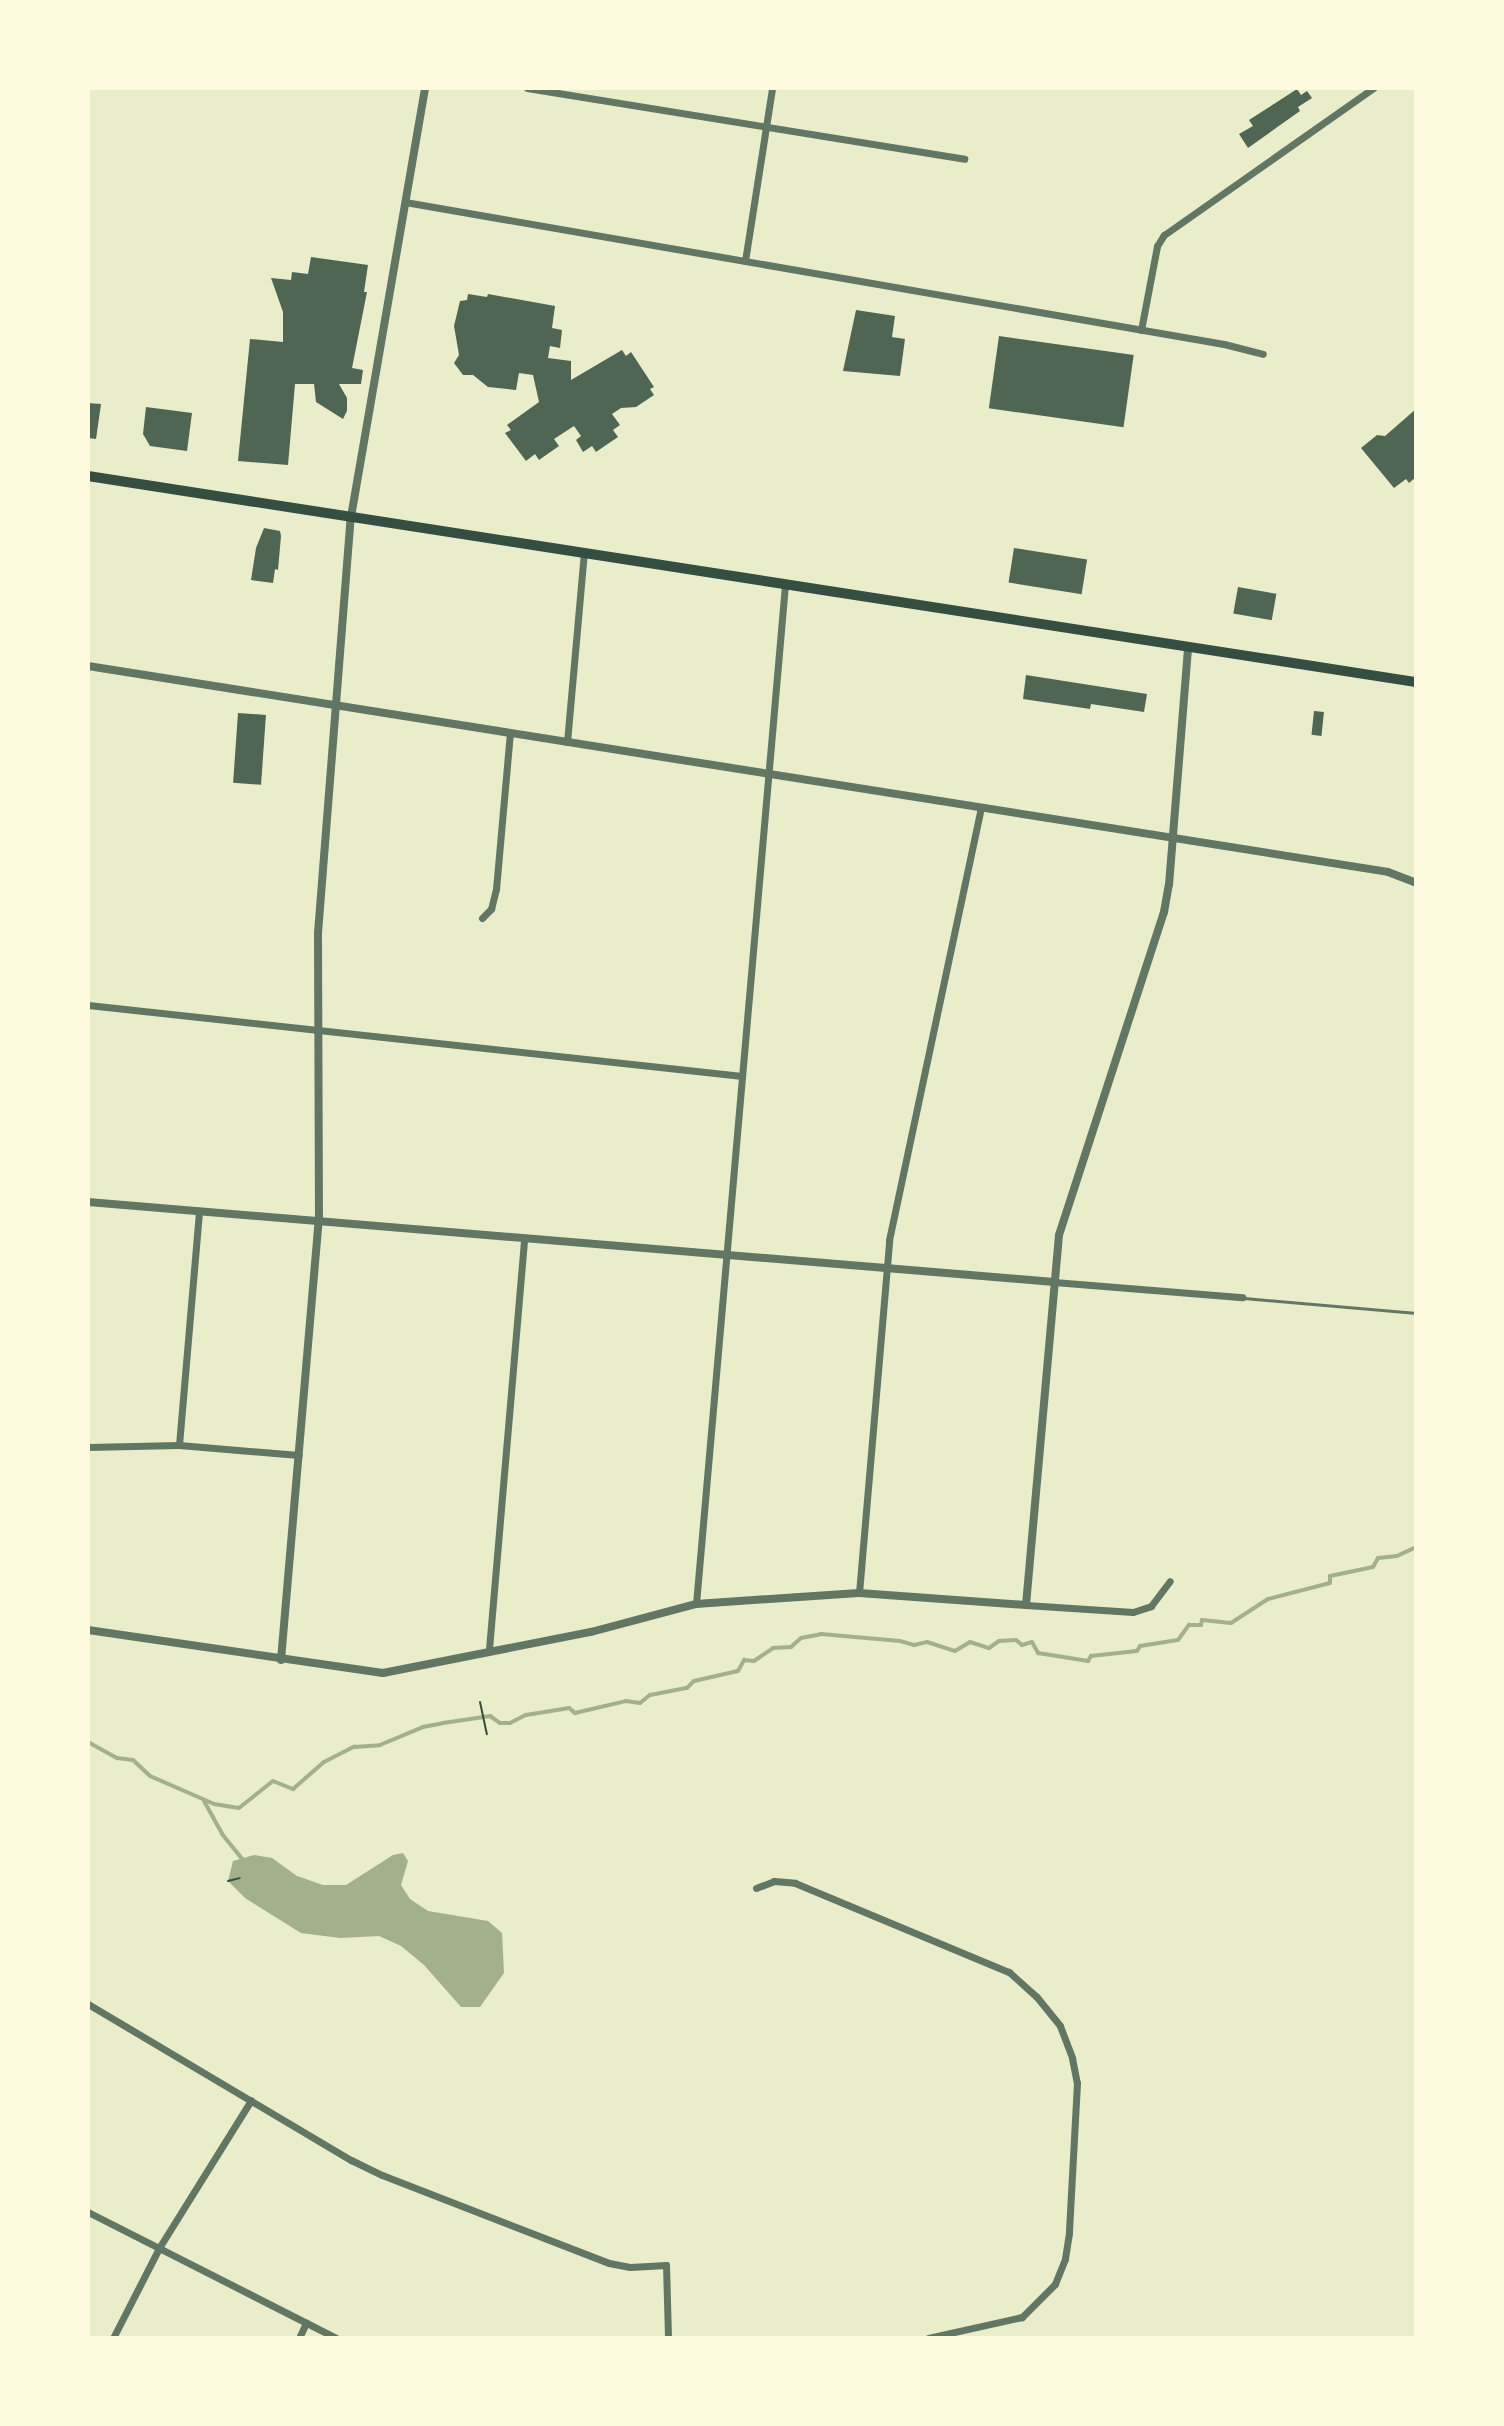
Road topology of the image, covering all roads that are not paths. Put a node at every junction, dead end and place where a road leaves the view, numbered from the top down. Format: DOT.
graph roads {
  1 [pos="425,88"];
  2 [pos="527,88"];
  3 [pos="772,88"];
  4 [pos="1373,88"];
  5 [pos="765,127"];
  6 [pos="964,159"];
  7 [pos="405,202"];
  8 [pos="745,261"];
  9 [pos="1141,330"];
  10 [pos="1263,354"];
  11 [pos="88,476"];
  12 [pos="351,517"];
  13 [pos="584,553"];
  14 [pos="785,584"];
  15 [pos="1188,647"];
  16 [pos="88,666"];
  17 [pos="1416,682"];
  18 [pos="336,706"];
  19 [pos="510,733"];
  20 [pos="567,742"];
  21 [pos="769,774"];
  22 [pos="981,808"];
  23 [pos="1173,838"];
  24 [pos="1416,883"];
  25 [pos="482,918"];
  26 [pos="88,1005"];
  27 [pos="318,1032"];
  28 [pos="742,1076"];
  29 [pos="88,1202"];
  30 [pos="199,1211"];
  31 [pos="319,1221"];
  32 [pos="524,1238"];
  33 [pos="727,1255"];
  34 [pos="887,1268"];
  35 [pos="1054,1282"];
  36 [pos="1242,1297"];
  37 [pos="1416,1313"];
  38 [pos="179,1445"];
  39 [pos="88,1447"];
  40 [pos="299,1455"];
  41 [pos="1170,1581"];
  42 [pos="859,1593"];
  43 [pos="696,1604"];
  44 [pos="1026,1605"];
  45 [pos="88,1630"];
  46 [pos="489,1649"];
  47 [pos="281,1660"];
  48 [pos="756,1888"];
  49 [pos="88,2004"];
  50 [pos="251,2100"];
  51 [pos="88,2212"];
  52 [pos="159,2248"];
  53 [pos="306,2323"];
  54 [pos="113,2338"];
  55 [pos="299,2338"];
  56 [pos="336,2338"];
  57 [pos="668,2338"];
  58 [pos="928,2338"];
  1 -- 7 [label="street"];
  2 -- 5 [label="street"];
  3 -- 5 [label="street"];
  4 -- 9 [label="street"];
  5 -- 6 [label="street"];
  5 -- 8 [label="street"];
  7 -- 8 [label="street"];
  7 -- 12 [label="street"];
  8 -- 9 [label="street"];
  9 -- 10 [label="street"];
  11 -- 12 [label="main road"];
  12 -- 13 [label="main road"];
  12 -- 18 [label="street"];
  13 -- 14 [label="main road"];
  13 -- 20 [label="street"];
  14 -- 15 [label="main road"];
  14 -- 21 [label="street"];
  15 -- 17 [label="main road"];
  15 -- 23 [label="street"];
  16 -- 18 [label="street"];
  18 -- 19 [label="street"];
  18 -- 27 [label="street"];
  19 -- 20 [label="street"];
  19 -- 25 [label="street"];
  20 -- 21 [label="street"];
  21 -- 22 [label="street"];
  21 -- 28 [label="street"];
  22 -- 23 [label="street"];
  22 -- 34 [label="street"];
  23 -- 24 [label="street"];
  23 -- 35 [label="street"];
  26 -- 27 [label="street"];
  27 -- 28 [label="street"];
  27 -- 31 [label="street"];
  28 -- 33 [label="street"];
  29 -- 30 [label="street"];
  30 -- 31 [label="street"];
  30 -- 38 [label="street"];
  31 -- 32 [label="street"];
  31 -- 40 [label="street"];
  32 -- 33 [label="street"];
  32 -- 46 [label="street"];
  33 -- 34 [label="street"];
  33 -- 43 [label="street"];
  34 -- 35 [label="street"];
  34 -- 42 [label="street"];
  35 -- 36 [label="street"];
  35 -- 44 [label="street"];
  36 -- 37 [label="lane"];
  38 -- 39 [label="street"];
  38 -- 40 [label="street"];
  40 -- 47 [label="street"];
  41 -- 44 [label="street"];
  42 -- 43 [label="street"];
  42 -- 44 [label="street"];
  43 -- 46 [label="street"];
  45 -- 47 [label="street"];
  46 -- 47 [label="street"];
  48 -- 58 [label="street"];
  49 -- 50 [label="street"];
  50 -- 52 [label="street"];
  50 -- 57 [label="street"];
  51 -- 52 [label="street"];
  52 -- 53 [label="street"];
  52 -- 54 [label="street"];
  53 -- 55 [label="street"];
  53 -- 56 [label="street"];
}
